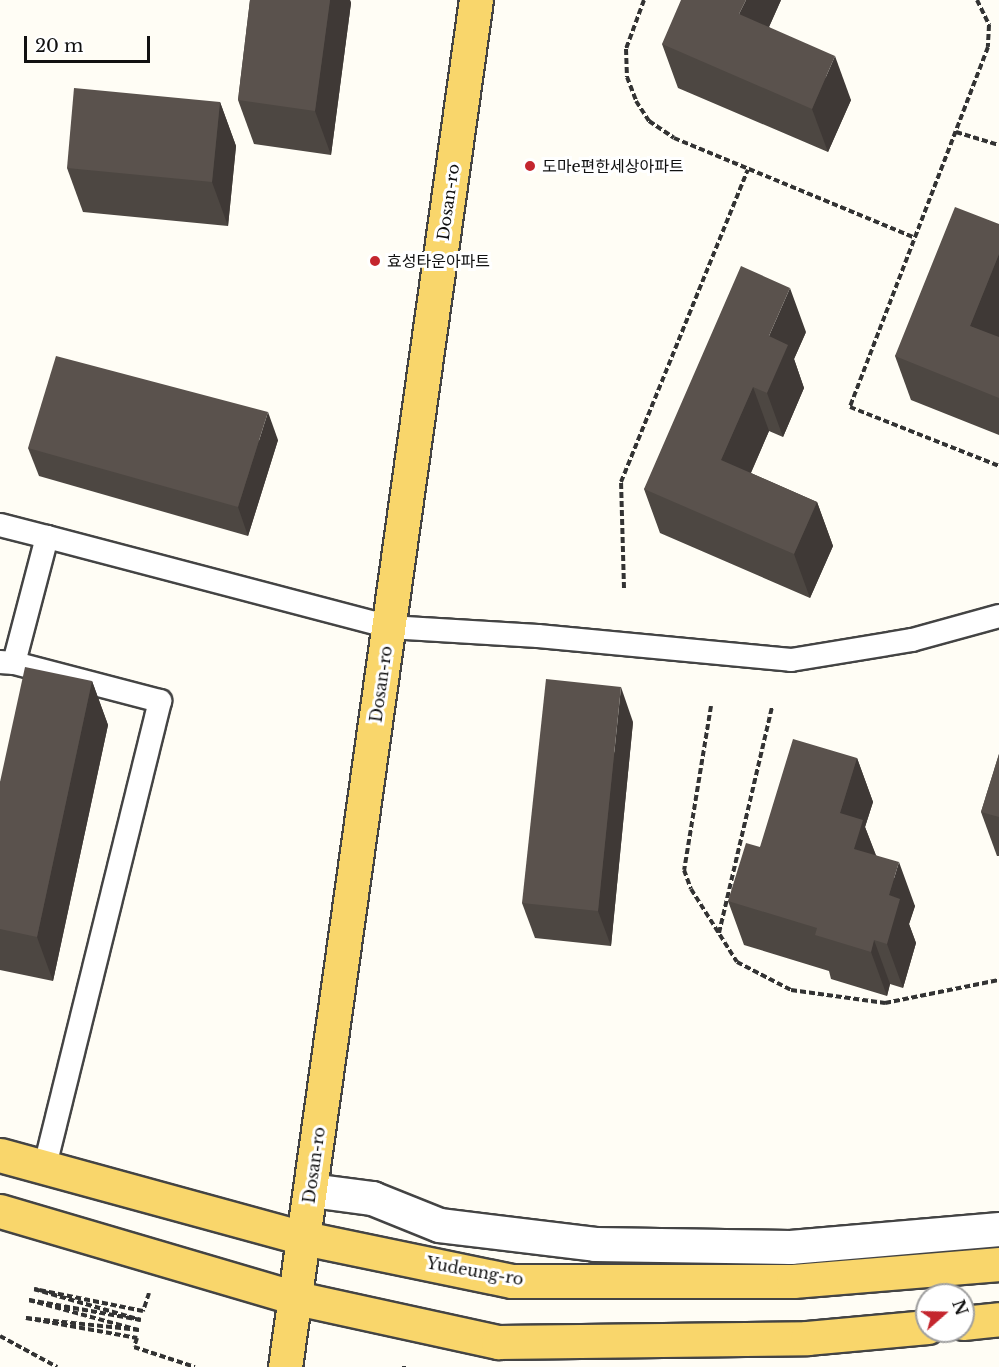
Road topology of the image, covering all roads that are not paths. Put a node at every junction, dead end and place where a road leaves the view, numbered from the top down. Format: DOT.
graph roads {
  1 [pos="476,0"];
  2 [pos="0,525"];
  3 [pos="47,537"];
  4 [pos="999,616"];
  5 [pos="388,627"];
  6 [pos="7,663"];
  7 [pos="0,1155"];
  8 [pos="44,1168"];
  9 [pos="311,1190"];
  10 [pos="0,1211"];
  11 [pos="999,1229"];
  12 [pos="304,1238"];
  13 [pos="999,1264"];
  14 [pos="294,1308"];
  15 [pos="999,1319"];
  16 [pos="975,1322"];
  17 [pos="915,1328"];
  18 [pos="285,1367"];
  1 -- 5 [label="main road, Dosan-ro"];
  2 -- 3 [label="lane"];
  3 -- 5 [label="lane"];
  3 -- 6 [label="lane"];
  4 -- 5 [label="lane"];
  5 -- 9 [label="main road, Dosan-ro"];
  6 -- 8 [label="lane"];
  7 -- 8 [label="main road, Yudeung-ro"];
  8 -- 12 [label="main road, Yudeung-ro"];
  9 -- 11 [label="street"];
  9 -- 12 [label="main road, Dosan-ro"];
  10 -- 14 [label="main road"];
  12 -- 13 [label="main road, Yudeung-ro"];
  12 -- 14 [label="main road, Dosan-ro"];
  14 -- 17 [label="main road"];
  14 -- 18 [label="main road, Dosan-ro"];
  15 -- 16 [label="main road"];
}
